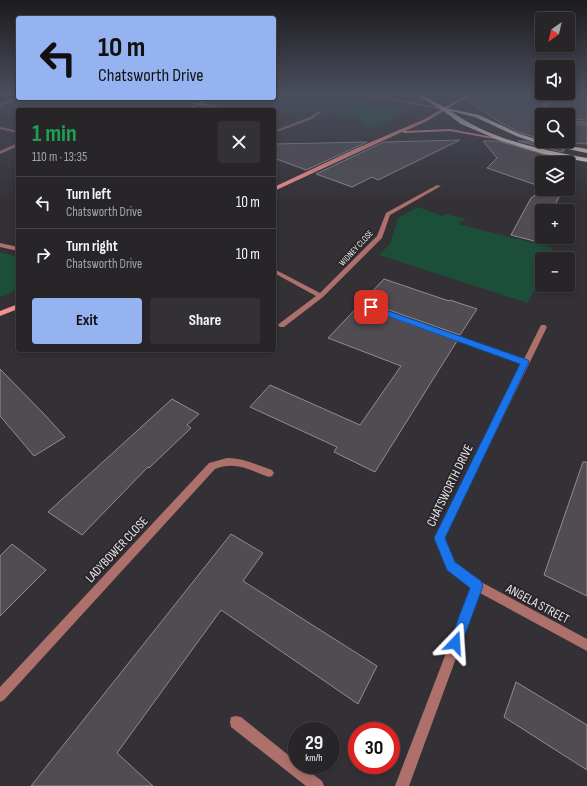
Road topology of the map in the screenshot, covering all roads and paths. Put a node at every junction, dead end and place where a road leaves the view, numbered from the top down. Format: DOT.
graph roads {
  1 [pos="404,130"];
  2 [pos="478,130"];
  3 [pos="507,130"];
  4 [pos="399,132"];
  5 [pos="502,140"];
  6 [pos="16,145"];
  7 [pos="587,151"];
  8 [pos="0,153"];
  9 [pos="587,160"];
  10 [pos="439,186"];
  11 [pos="276,188"];
  12 [pos="0,245"];
  13 [pos="16,249"];
  14 [pos="276,272"];
  15 [pos="322,296"];
  16 [pos="16,307"];
  17 [pos="371,307"];
  18 [pos="0,314"];
  19 [pos="282,325"];
  20 [pos="543,327"];
  21 [pos="525,362"];
  22 [pos="269,473"];
  23 [pos="477,586"];
  24 [pos="587,645"];
  25 [pos="0,696"];
  26 [pos="236,722"];
  27 [pos="317,786"];
  28 [pos="402,786"];
  1 -- 4 [label="main road"];
  2 -- 5 [label="highway"];
  3 -- 7 [label="highway"];
  4 -- 5 [label="main road"];
  4 -- 11 [label="main road"];
  5 -- 9 [label="highway"];
  6 -- 8 [label="street"];
  10 -- 15 [label="street, WIDNEY CLOSE"];
  12 -- 13 [label="street"];
  14 -- 15 [label="street"];
  15 -- 19 [label="street, WIDNEY CLOSE"];
  16 -- 18 [label="main road"];
  17 -- 21 [label="street"];
  20 -- 21 [label="street, CHATSWORTH DRIVE"];
  21 -- 23 [label="street, CHATSWORTH DRIVE"];
  22 -- 25 [label="street, LADYBOWER CLOSE"];
  23 -- 24 [label="street, ANGELA STREET"];
  23 -- 28 [label="street"];
  26 -- 27 [label="street"];
}
